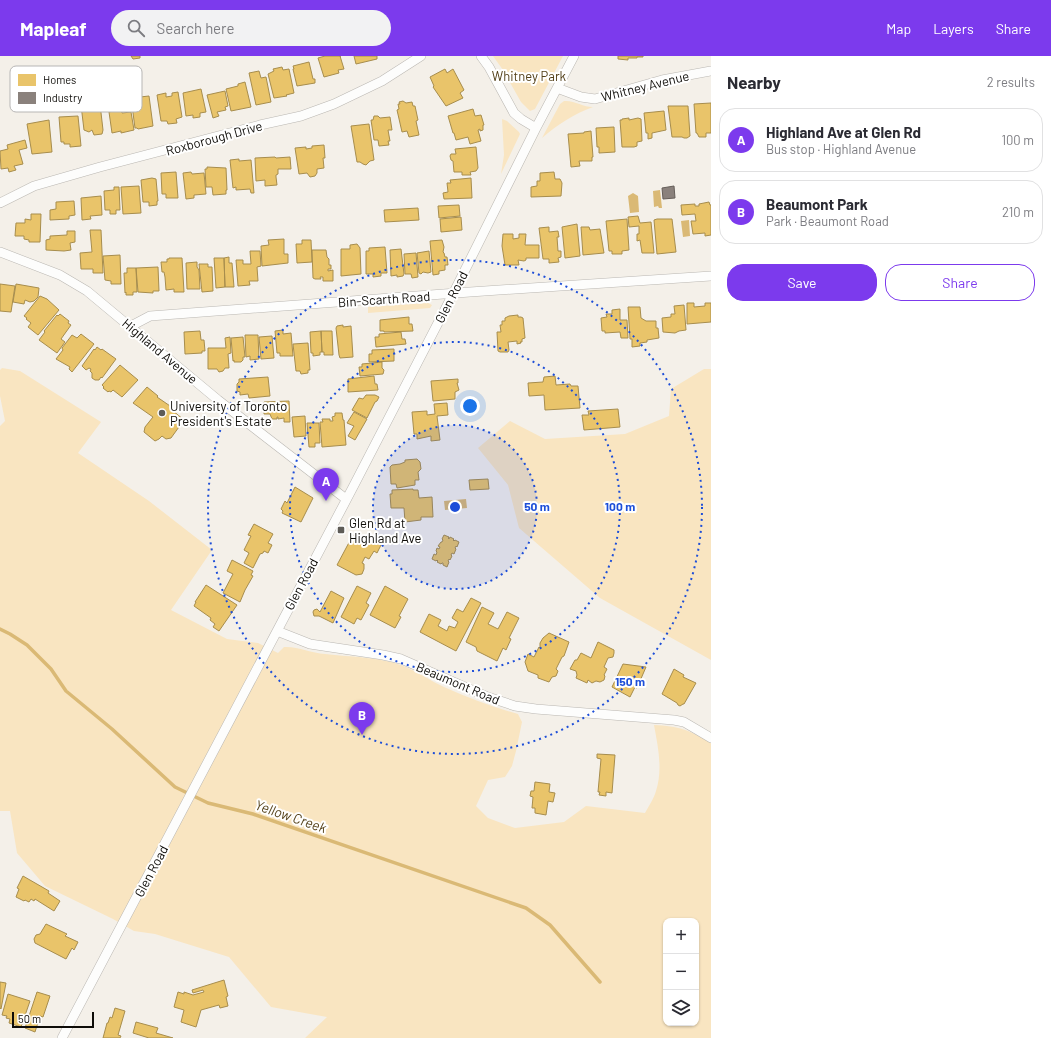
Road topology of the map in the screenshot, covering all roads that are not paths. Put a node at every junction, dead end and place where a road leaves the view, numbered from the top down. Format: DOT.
graph roads {
  1 [pos="421,56"];
  2 [pos="481,56"];
  3 [pos="574,56"];
  4 [pos="711,71"];
  5 [pos="557,88"];
  6 [pos="536,128"];
  7 [pos="0,203"];
  8 [pos="0,252"];
  9 [pos="711,276"];
  10 [pos="453,294"];
  11 [pos="131,326"];
  12 [pos="346,499"];
  13 [pos="277,631"];
  14 [pos="711,738"];
  15 [pos="62,1038"];
  1 -- 7 [label="street, Roxborough Drive"];
  2 -- 6 [label="street"];
  3 -- 5 [label="street, Glen Road"];
  4 -- 5 [label="street, Whitney Avenue"];
  5 -- 6 [label="street, Glen Road"];
  6 -- 10 [label="street, Glen Road"];
  8 -- 11 [label="street, Highland Avenue"];
  9 -- 10 [label="street, Bin-Scarth Road"];
  10 -- 11 [label="street, Bin-Scarth Road"];
  10 -- 12 [label="street, Glen Road"];
  11 -- 12 [label="street, Highland Avenue"];
  12 -- 13 [label="street, Glen Road"];
  13 -- 14 [label="street, Beaumont Road"];
  13 -- 15 [label="street, Glen Road"];
}
